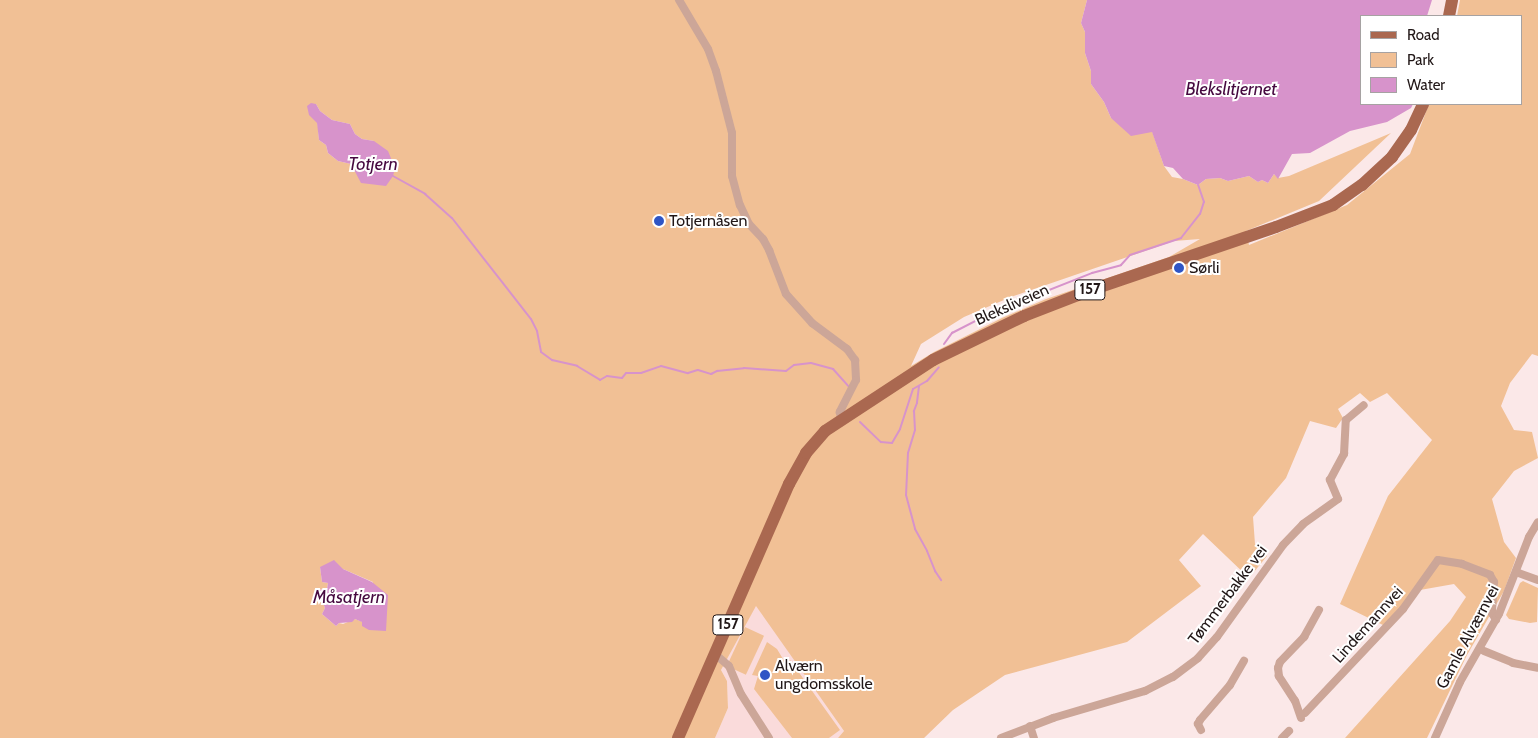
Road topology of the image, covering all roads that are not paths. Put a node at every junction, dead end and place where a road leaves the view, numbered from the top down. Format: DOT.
graph roads {
  1 [pos="680,0"];
  2 [pos="1452,0"];
  3 [pos="1449,15"];
  4 [pos="1423,105"];
  5 [pos="1364,405"];
  6 [pos="841,420"];
  7 [pos="1538,522"];
  8 [pos="1516,572"];
  9 [pos="1538,580"];
  10 [pos="1319,610"];
  11 [pos="1496,620"];
  12 [pos="1484,651"];
  13 [pos="715,654"];
  14 [pos="1244,660"];
  15 [pos="1538,668"];
  16 [pos="1030,726"];
  17 [pos="1201,730"];
  18 [pos="1289,731"];
  19 [pos="678,738"];
  20 [pos="769,738"];
  21 [pos="1002,738"];
  22 [pos="1034,738"];
  23 [pos="1282,738"];
  24 [pos="1435,738"];
  1 -- 6 [label="street"];
  2 -- 3 [label="main road"];
  4 -- 6 [label="main road, Bleksliveien / 157"];
  5 -- 16 [label="street, Tømmerbakke vei"];
  6 -- 13 [label="main road, Bleksliveien / 157"];
  7 -- 8 [label="street, Gamle Alværnvei"];
  8 -- 9 [label="street"];
  8 -- 11 [label="street, Gamle Alværnvei"];
  10 -- 11 [label="street, Lindemannvei"];
  11 -- 24 [label="street, Gamle Alværnvei"];
  12 -- 15 [label="street, Gamle Alværnvei"];
  13 -- 19 [label="main road, Bleksliveien / 157"];
  13 -- 20 [label="street"];
  14 -- 17 [label="street"];
  16 -- 21 [label="street, Tømmerbakke vei"];
  16 -- 22 [label="street"];
  18 -- 23 [label="street"];
}
